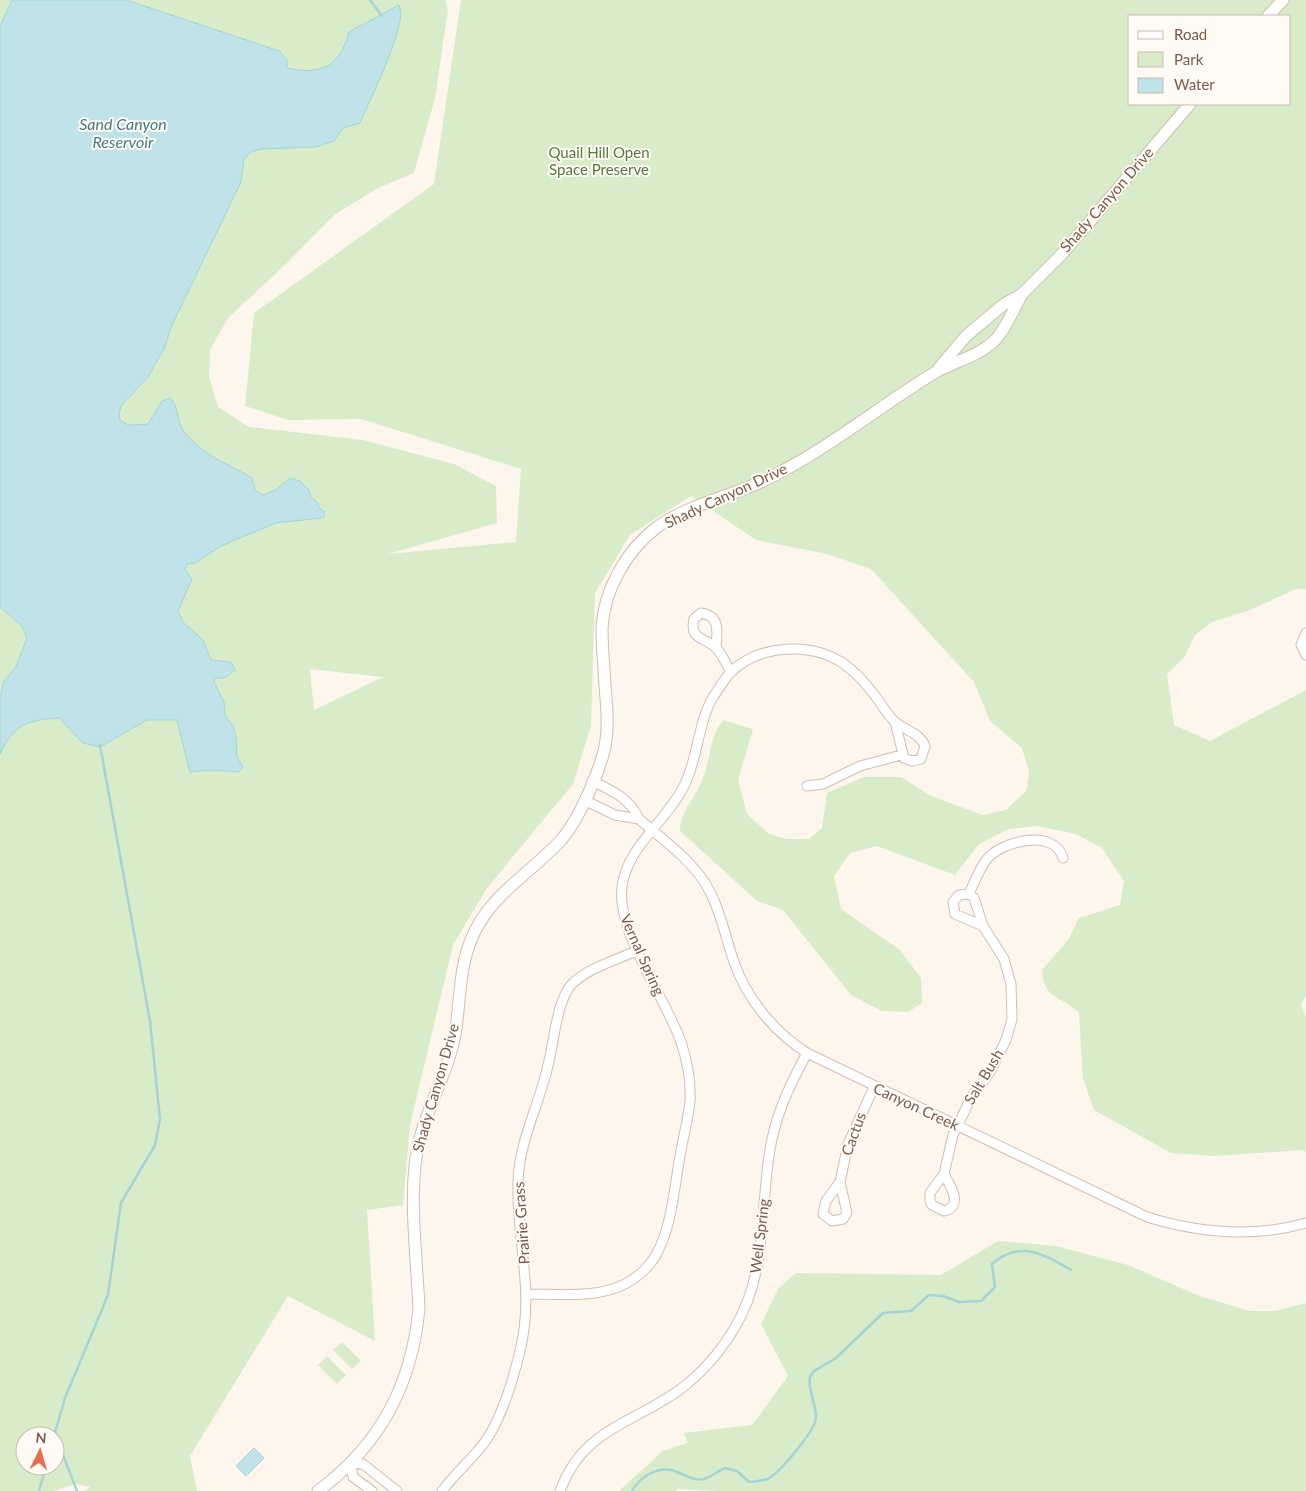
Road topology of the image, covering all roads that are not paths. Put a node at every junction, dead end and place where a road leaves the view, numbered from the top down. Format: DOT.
graph roads {
  1 [pos="1283,0"];
  2 [pos="1269,15"];
  3 [pos="1189,105"];
  4 [pos="1022,294"];
  5 [pos="936,371"];
  6 [pos="1306,633"];
  7 [pos="716,647"];
  8 [pos="1306,655"];
  9 [pos="731,672"];
  10 [pos="895,722"];
  11 [pos="901,755"];
  12 [pos="592,781"];
  13 [pos="807,786"];
  14 [pos="584,800"];
  15 [pos="625,800"];
  16 [pos="617,816"];
  17 [pos="639,819"];
  18 [pos="652,831"];
  19 [pos="1063,858"];
  20 [pos="969,894"];
  21 [pos="983,926"];
  22 [pos="638,950"];
  23 [pos="807,1053"];
  24 [pos="874,1087"];
  25 [pos="957,1125"];
  26 [pos="944,1174"];
  27 [pos="840,1182"];
  28 [pos="1306,1223"];
  29 [pos="527,1294"];
  30 [pos="351,1463"];
  31 [pos="386,1482"];
  32 [pos="318,1491"];
  33 [pos="372,1491"];
  34 [pos="381,1491"];
  35 [pos="397,1491"];
  36 [pos="442,1491"];
  37 [pos="560,1491"];
  1 -- 2 [label="street"];
  3 -- 4 [label="street, Shady Canyon Drive"];
  4 -- 5 [label="street"];
  4 -- 5 [label="street"];
  5 -- 12 [label="street, Shady Canyon Drive"];
  6 -- 8 [label="street"];
  7 -- 9 [label="street"];
  9 -- 10 [label="street, Vernal Spring"];
  9 -- 18 [label="street, Vernal Spring"];
  10 -- 11 [label="street, Vernal Spring"];
  10 -- 11 [label="street, Vernal Spring"];
  11 -- 13 [label="street"];
  12 -- 14 [label="street, Shady Canyon Drive"];
  12 -- 15 [label="street, Canyon Creek"];
  14 -- 16 [label="street"];
  14 -- 30 [label="street, Shady Canyon Drive"];
  15 -- 16 [label="street"];
  15 -- 17 [label="street, Canyon Creek"];
  16 -- 17 [label="street"];
  17 -- 18 [label="street, Canyon Creek"];
  18 -- 22 [label="street, Vernal Spring"];
  18 -- 23 [label="street, Canyon Creek"];
  19 -- 20 [label="street"];
  20 -- 21 [label="street, Salt Bush"];
  20 -- 21 [label="street"];
  21 -- 25 [label="street, Salt Bush"];
  22 -- 29 [label="street, Prairie Grass"];
  22 -- 29 [label="street, Vernal Spring"];
  23 -- 24 [label="street, Canyon Creek"];
  23 -- 37 [label="street, Well Spring"];
  24 -- 25 [label="street, Canyon Creek"];
  24 -- 27 [label="street, Cactus"];
  25 -- 26 [label="street, Salt Bush"];
  25 -- 28 [label="street, Canyon Creek"];
  29 -- 36 [label="street, Prairie Grass"];
  30 -- 31 [label="street"];
  30 -- 32 [label="street, Shady Canyon Drive"];
  30 -- 33 [label="street"];
  31 -- 34 [label="street"];
  31 -- 35 [label="street"];
}
